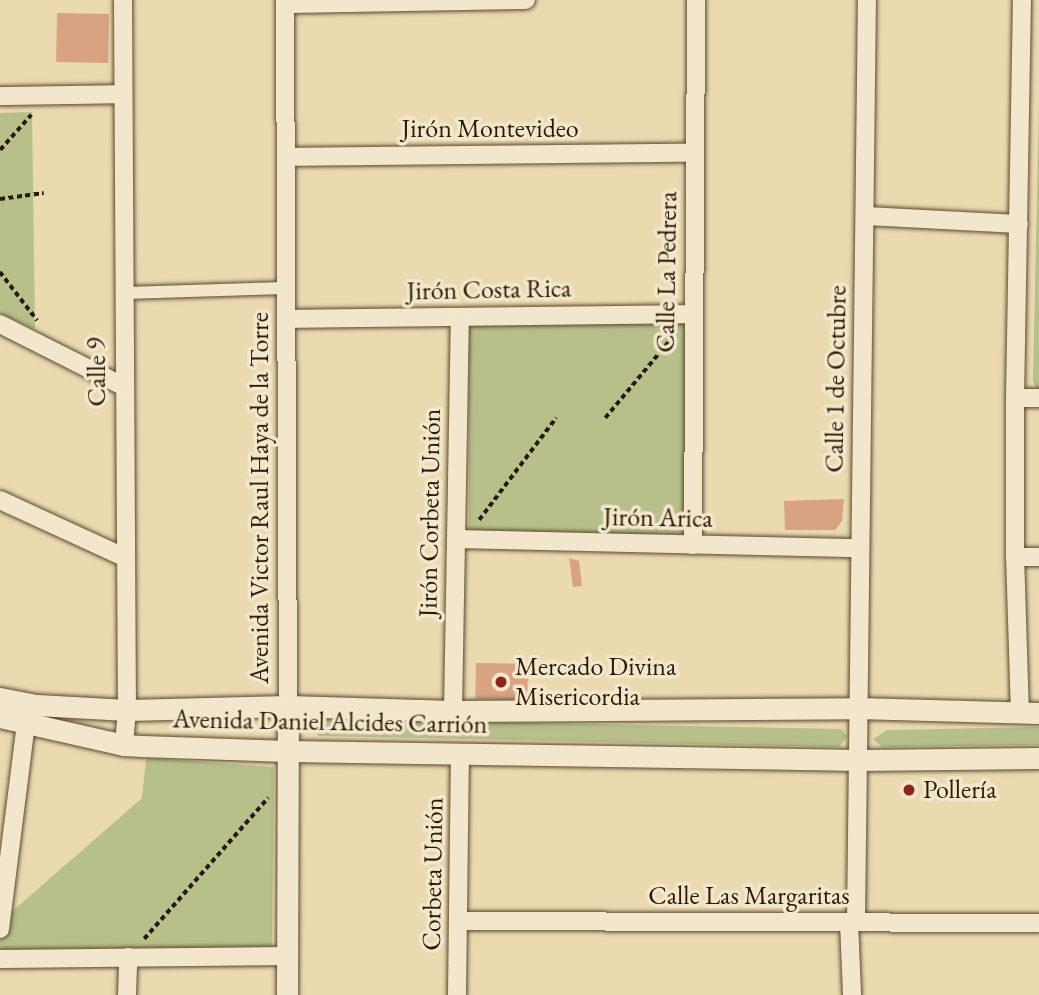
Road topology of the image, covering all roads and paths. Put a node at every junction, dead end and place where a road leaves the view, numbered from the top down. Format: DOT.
graph roads {
  1 [pos="123,0"];
  2 [pos="526,0"];
  3 [pos="696,0"];
  4 [pos="867,0"];
  5 [pos="1022,0"];
  6 [pos="285,2"];
  7 [pos="1020,84"];
  8 [pos="1039,85"];
  9 [pos="123,94"];
  10 [pos="48,95"];
  11 [pos="0,96"];
  12 [pos="0,150"];
  13 [pos="695,153"];
  14 [pos="286,156"];
  15 [pos="44,193"];
  16 [pos="0,200"];
  17 [pos="866,216"];
  18 [pos="1019,223"];
  19 [pos="0,272"];
  20 [pos="286,288"];
  21 [pos="124,293"];
  22 [pos="693,314"];
  23 [pos="460,317"];
  24 [pos="287,319"];
  25 [pos="0,324"];
  26 [pos="41,326"];
  27 [pos="123,386"];
  28 [pos="1015,398"];
  29 [pos="1039,398"];
  30 [pos="556,418"];
  31 [pos="605,418"];
  32 [pos="0,500"];
  33 [pos="456,539"];
  34 [pos="693,545"];
  35 [pos="859,548"];
  36 [pos="124,557"];
  37 [pos="1015,557"];
  38 [pos="1039,557"];
  39 [pos="0,698"];
  40 [pos="288,706"];
  41 [pos="857,708"];
  42 [pos="127,710"];
  43 [pos="453,711"];
  44 [pos="1029,713"];
  45 [pos="0,717"];
  46 [pos="26,722"];
  47 [pos="124,745"];
  48 [pos="288,751"];
  49 [pos="460,754"];
  50 [pos="1039,758"];
  51 [pos="859,760"];
  52 [pos="288,775"];
  53 [pos="459,921"];
  54 [pos="852,922"];
  55 [pos="1039,923"];
  56 [pos="0,929"];
  57 [pos="288,956"];
  58 [pos="128,957"];
  59 [pos="0,959"];
  60 [pos="127,995"];
  61 [pos="287,995"];
  62 [pos="457,995"];
  63 [pos="852,995"];
  1 -- 9 [label="street, Calle 9"];
  2 -- 6 [label="street"];
  3 -- 13 [label="street, Calle La Pedrera"];
  4 -- 17 [label="street, Calle 1 de Octubre"];
  5 -- 7 [label="street"];
  6 -- 14 [label="street, Avenida Victor Raul Haya de la Torre"];
  7 -- 8 [label="street"];
  7 -- 18 [label="street"];
  9 -- 10 [label="street"];
  9 -- 21 [label="street, Calle 9"];
  10 -- 11 [label="street"];
  10 -- 12 [label="path"];
  13 -- 14 [label="street, Jirón Montevideo"];
  13 -- 22 [label="street, Calle La Pedrera"];
  14 -- 20 [label="street, Avenida Victor Raul Haya de la Torre"];
  15 -- 16 [label="path"];
  17 -- 18 [label="street"];
  17 -- 35 [label="street, Calle 1 de Octubre"];
  18 -- 28 [label="street"];
  19 -- 26 [label="path"];
  20 -- 21 [label="street"];
  20 -- 24 [label="street, Avenida Victor Raul Haya de la Torre"];
  21 -- 27 [label="street, Calle 9"];
  22 -- 23 [label="street, Jirón Costa Rica"];
  22 -- 31 [label="path"];
  22 -- 34 [label="street, Calle La Pedrera"];
  23 -- 24 [label="street, Jirón Costa Rica"];
  23 -- 33 [label="street, Jirón Corbeta Unión"];
  24 -- 40 [label="street, Avenida Victor Raul Haya de la Torre"];
  25 -- 27 [label="street"];
  27 -- 36 [label="street, Calle 9"];
  28 -- 29 [label="street"];
  28 -- 37 [label="street"];
  30 -- 33 [label="path"];
  32 -- 36 [label="street"];
  33 -- 34 [label="street, Jirón Arica"];
  33 -- 43 [label="street, Jirón Corbeta Unión"];
  34 -- 35 [label="street, Jirón Arica"];
  35 -- 41 [label="street, Calle 1 de Octubre"];
  36 -- 42 [label="street, Calle 9"];
  37 -- 38 [label="street"];
  37 -- 44 [label="street"];
  39 -- 42 [label="street, Avenida Daniel Alcides Carrión"];
  40 -- 42 [label="street, Avenida Daniel Alcides Carrión"];
  40 -- 43 [label="street, Avenida Daniel Alcides Carrión"];
  40 -- 48 [label="street, Avenida Victor Raul Haya de la Torre"];
  41 -- 43 [label="street, Avenida Daniel Alcides Carrión"];
  41 -- 44 [label="street, Avenida Daniel Alcides Carrión"];
  41 -- 51 [label="street, Calle 1 de Octubre"];
  42 -- 47 [label="street, Calle 9"];
  45 -- 46 [label="street, Avenida Daniel Alcides Carrión"];
  46 -- 47 [label="street, Avenida Daniel Alcides Carrión"];
  46 -- 56 [label="street"];
  47 -- 48 [label="street, Avenida Daniel Alcides Carrión"];
  48 -- 49 [label="street, Avenida Daniel Alcides Carrión"];
  48 -- 52 [label="street, Avenida Victor Raul Haya de la Torre"];
  49 -- 51 [label="street, Avenida Daniel Alcides Carrión"];
  49 -- 53 [label="street, Corbeta Unión"];
  50 -- 51 [label="street, Avenida Daniel Alcides Carrión"];
  51 -- 54 [label="street, Calle 1 de Octubre"];
  52 -- 57 [label="street, Avenida Victor Raul Haya de la Torre"];
  52 -- 58 [label="path"];
  53 -- 54 [label="street, Calle Las Margaritas"];
  53 -- 62 [label="street, Corbeta Unión"];
  54 -- 55 [label="street, Calle Las Margaritas"];
  54 -- 63 [label="street, Calle 1 de Octubre"];
  57 -- 58 [label="street"];
  57 -- 61 [label="street, Avenida Victor Raul Haya de la Torre"];
  58 -- 59 [label="street"];
  58 -- 60 [label="street"];
}
